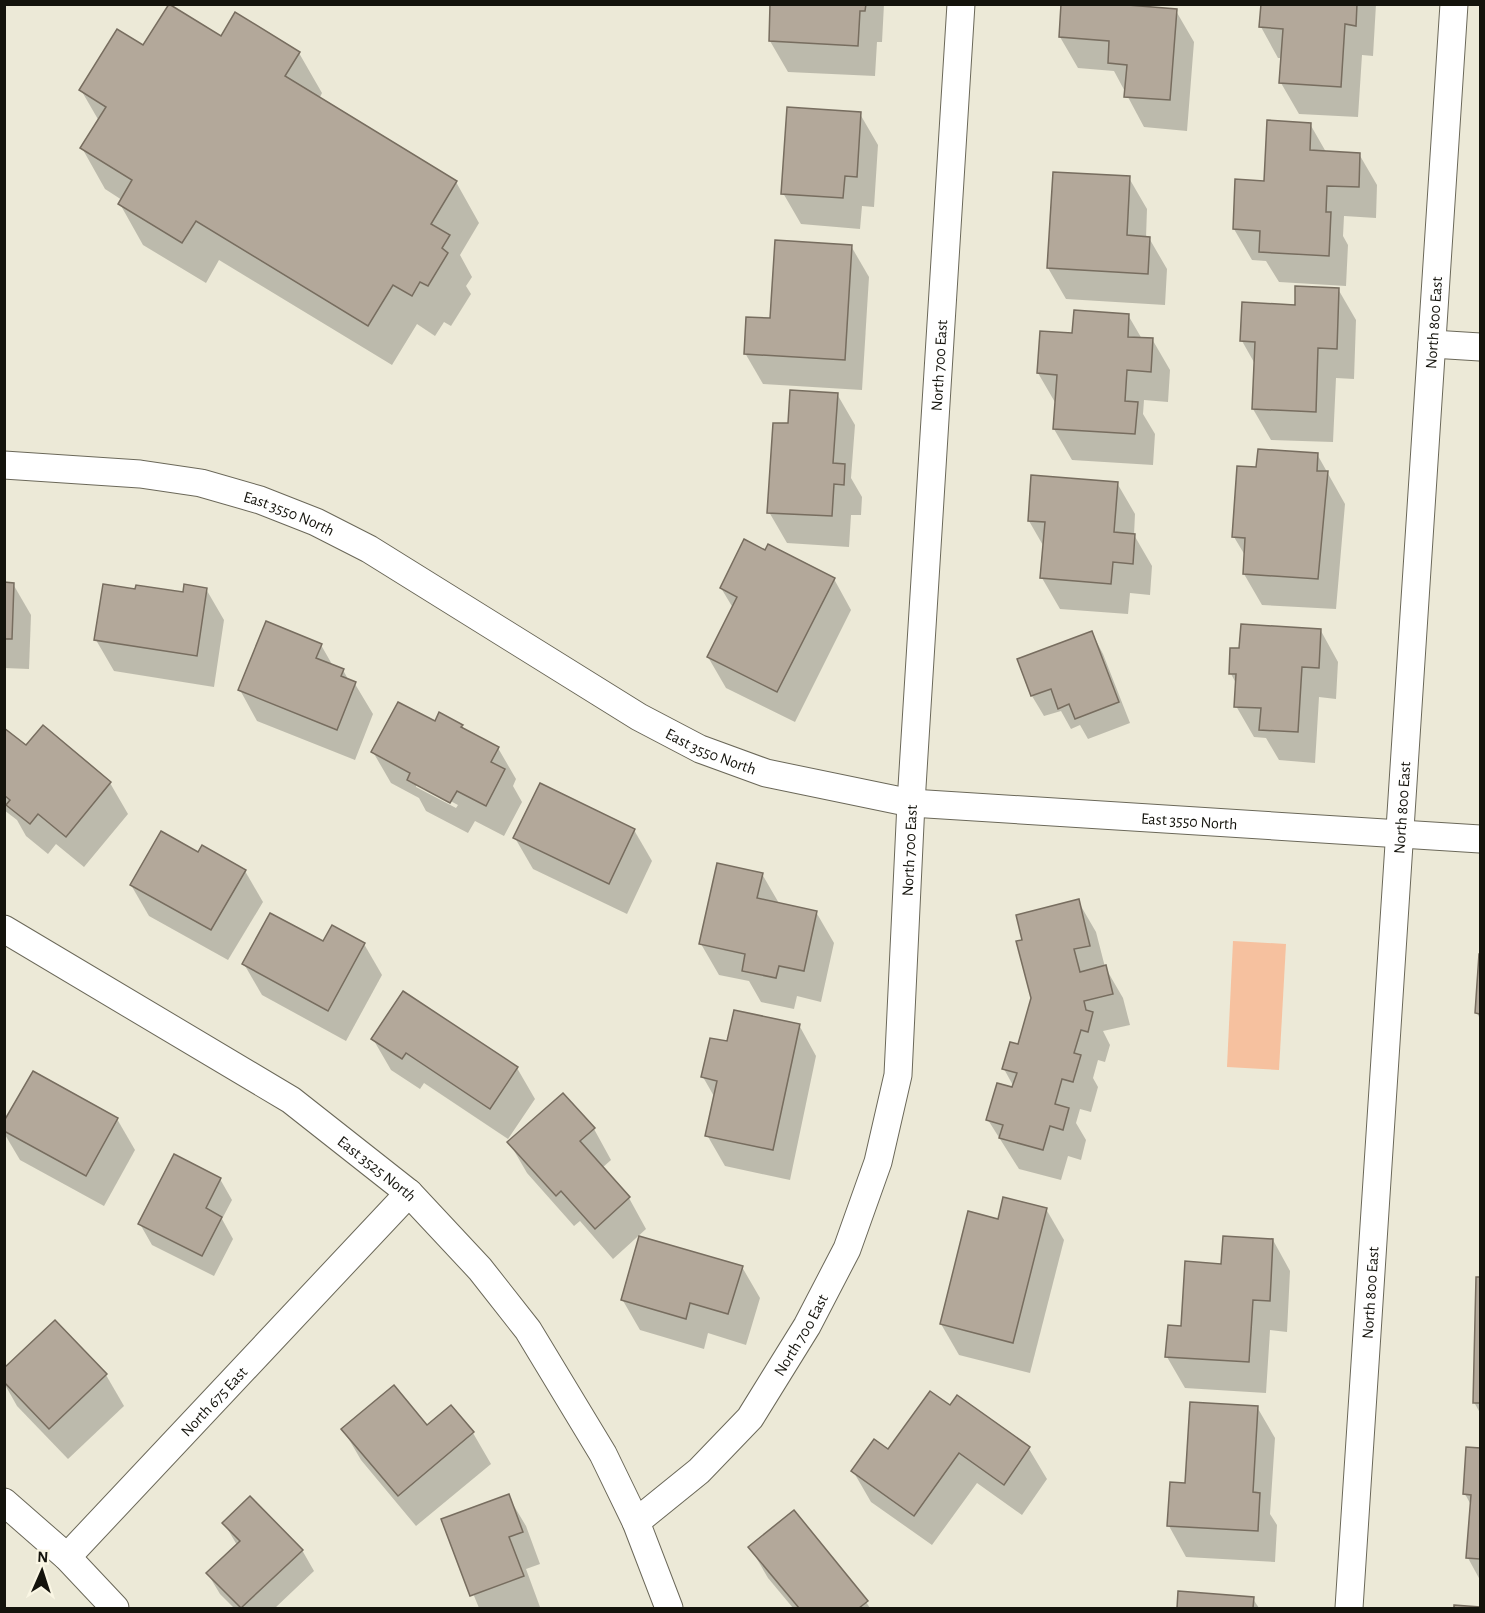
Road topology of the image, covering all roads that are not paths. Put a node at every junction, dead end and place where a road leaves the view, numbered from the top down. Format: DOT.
graph roads {
  1 [pos="961,4"];
  2 [pos="1454,4"];
  3 [pos="1432,344"];
  4 [pos="1480,347"];
  5 [pos="4,465"];
  6 [pos="911,803"];
  7 [pos="1400,834"];
  8 [pos="1480,839"];
  9 [pos="4,929"];
  10 [pos="409,1192"];
  11 [pos="4,1502"];
  12 [pos="636,1522"];
  13 [pos="67,1557"];
  14 [pos="115,1608"];
  15 [pos="669,1608"];
  16 [pos="1349,1608"];
  1 -- 6 [label="street, North 700 East"];
  2 -- 3 [label="street, North 800 East"];
  3 -- 4 [label="street"];
  3 -- 7 [label="street, North 800 East"];
  5 -- 6 [label="street, East 3550 North"];
  6 -- 7 [label="street, East 3550 North"];
  6 -- 12 [label="street, North 700 East"];
  7 -- 8 [label="street, East 3550 North"];
  7 -- 16 [label="street, North 800 East"];
  9 -- 10 [label="street, East 3525 North"];
  10 -- 12 [label="street, East 3525 North"];
  10 -- 13 [label="street, North 675 East"];
  11 -- 13 [label="street"];
  12 -- 15 [label="street"];
  13 -- 14 [label="street"];
}
